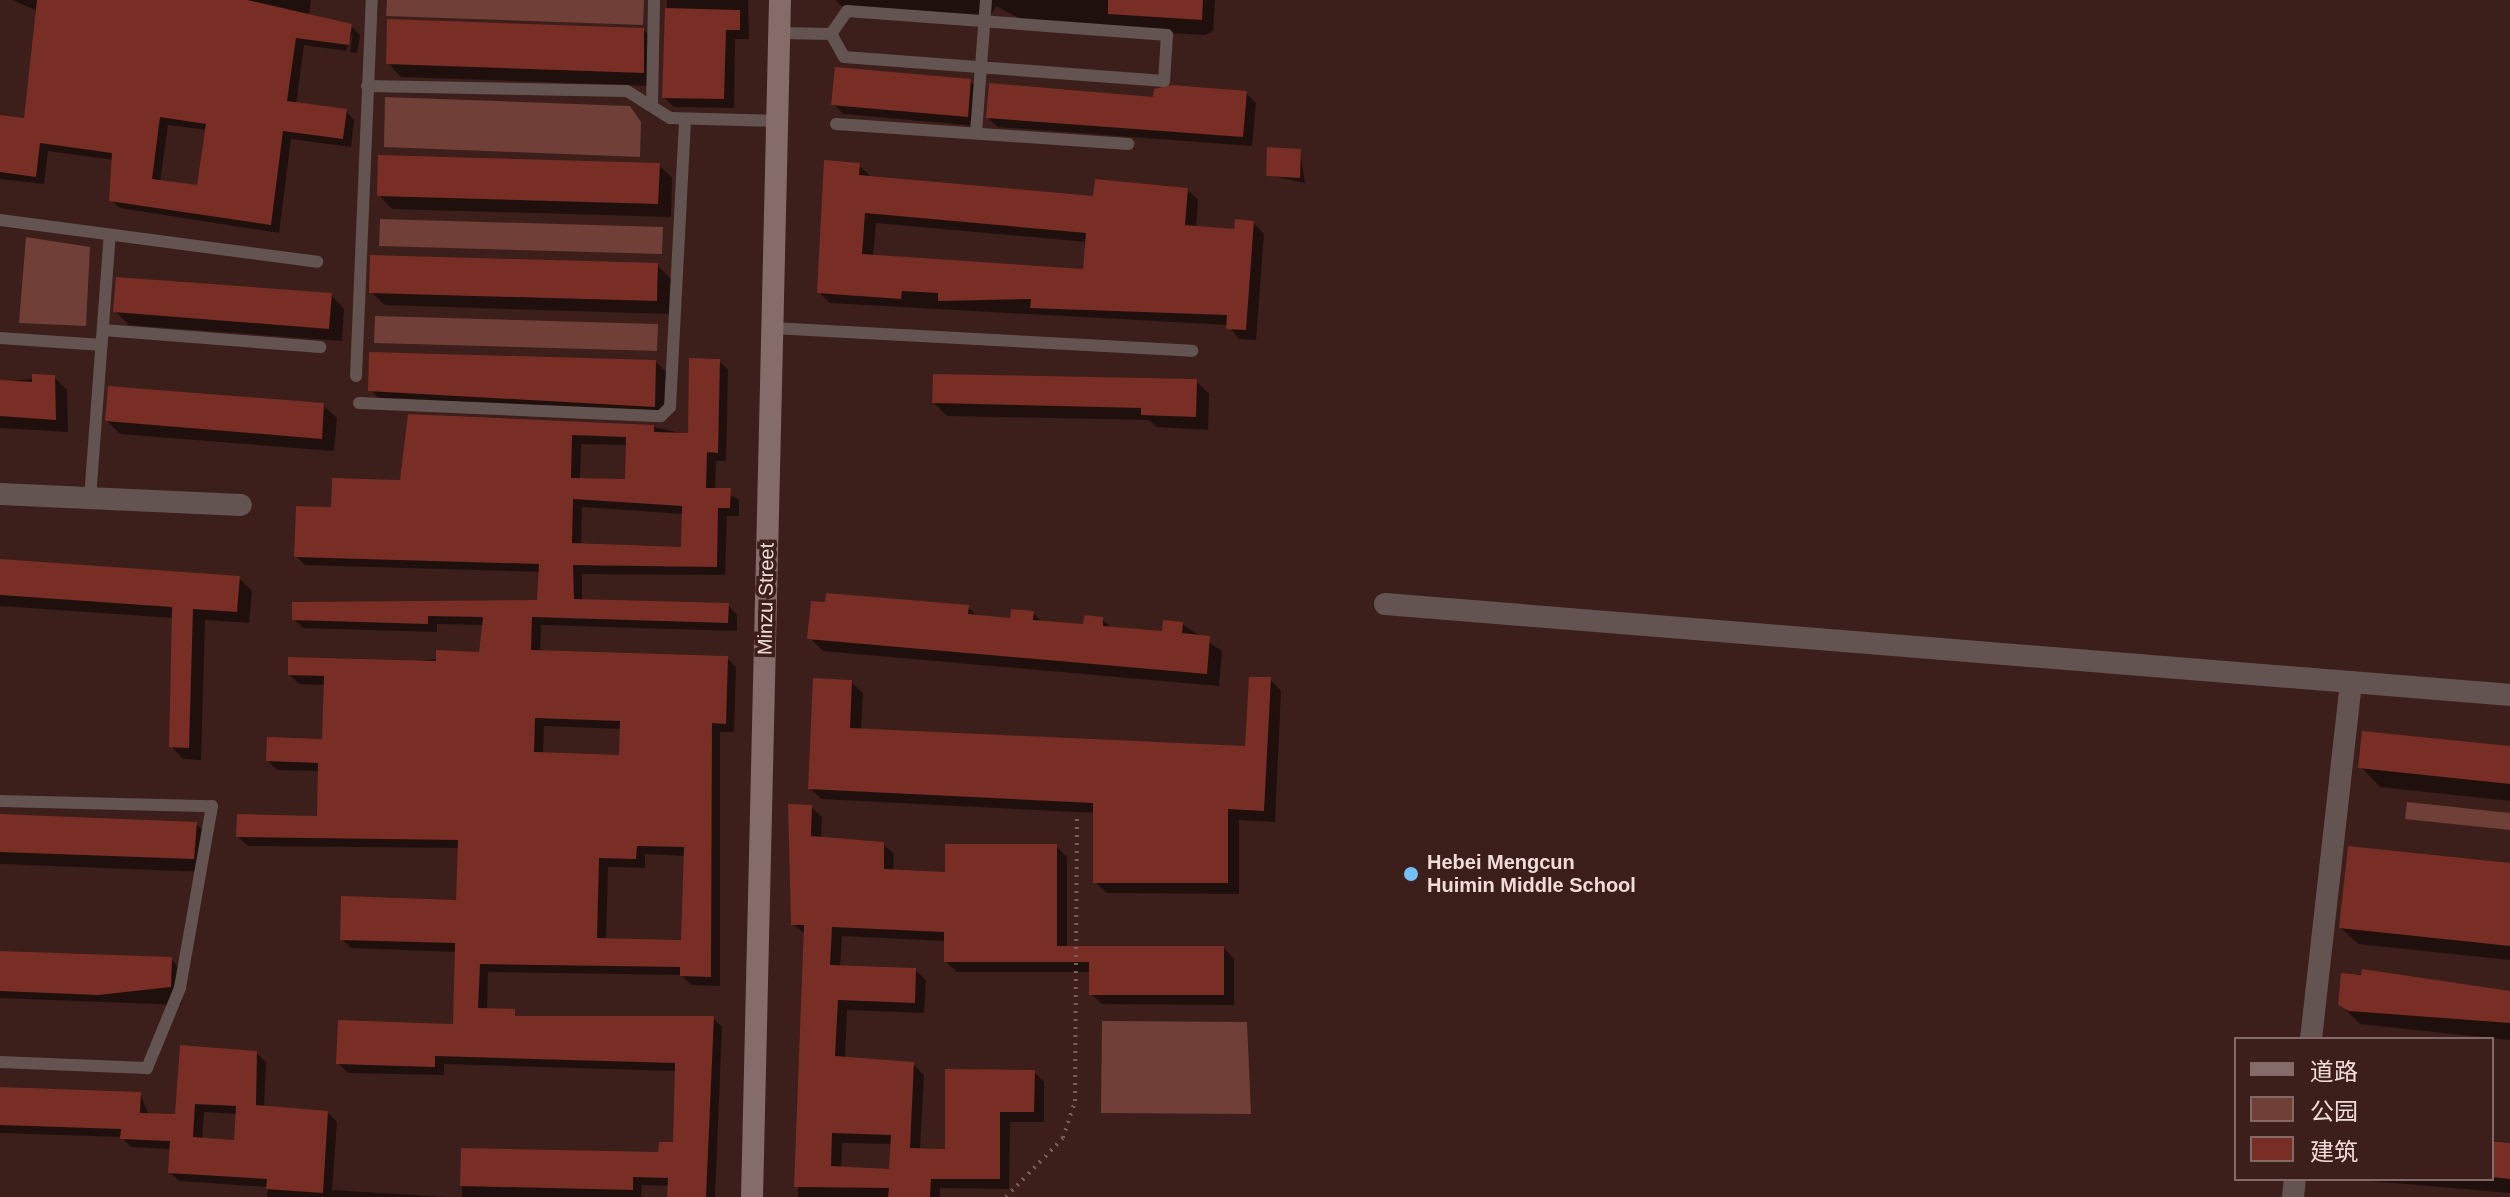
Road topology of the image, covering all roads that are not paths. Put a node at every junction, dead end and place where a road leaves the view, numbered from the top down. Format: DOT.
graph roads {
  1 [pos="372,0"];
  2 [pos="654,0"];
  3 [pos="780,0"];
  4 [pos="986,0"];
  5 [pos="984,21"];
  6 [pos="779,33"];
  7 [pos="831,34"];
  8 [pos="981,67"];
  9 [pos="367,86"];
  10 [pos="652,106"];
  11 [pos="685,120"];
  12 [pos="777,121"];
  13 [pos="836,124"];
  14 [pos="976,133"];
  15 [pos="1128,144"];
  16 [pos="0,220"];
  17 [pos="110,235"];
  18 [pos="317,262"];
  19 [pos="772,328"];
  20 [pos="103,330"];
  21 [pos="0,338"];
  22 [pos="102,345"];
  23 [pos="320,347"];
  24 [pos="1192,351"];
  25 [pos="356,376"];
  26 [pos="359,403"];
  27 [pos="0,494"];
  28 [pos="90,498"];
  29 [pos="241,505"];
  30 [pos="1385,604"];
  31 [pos="2351,682"];
  32 [pos="2510,695"];
  33 [pos="0,801"];
  34 [pos="2311,1037"];
  35 [pos="0,1062"];
  36 [pos="752,1197"];
  1 -- 9 [label="lane"];
  2 -- 10 [label="lane"];
  3 -- 6 [label="main road, Minzu Street"];
  4 -- 5 [label="lane"];
  5 -- 7 [label="lane"];
  5 -- 8 [label="lane"];
  5 -- 8 [label="lane"];
  6 -- 7 [label="lane"];
  6 -- 12 [label="main road, Minzu Street"];
  7 -- 8 [label="lane"];
  8 -- 14 [label="lane"];
  9 -- 10 [label="lane"];
  9 -- 25 [label="lane"];
  10 -- 11 [label="lane"];
  11 -- 12 [label="lane"];
  11 -- 26 [label="lane"];
  12 -- 19 [label="main road, Minzu Street"];
  13 -- 14 [label="lane"];
  14 -- 15 [label="lane"];
  16 -- 17 [label="lane"];
  17 -- 18 [label="lane"];
  17 -- 20 [label="lane"];
  19 -- 24 [label="lane"];
  19 -- 36 [label="main road, Minzu Street"];
  20 -- 22 [label="lane"];
  20 -- 23 [label="lane"];
  21 -- 22 [label="lane"];
  22 -- 28 [label="lane"];
  27 -- 28 [label="street"];
  28 -- 29 [label="street"];
  30 -- 31 [label="street"];
  31 -- 32 [label="street"];
  31 -- 34 [label="street"];
  33 -- 35 [label="lane"];
}
